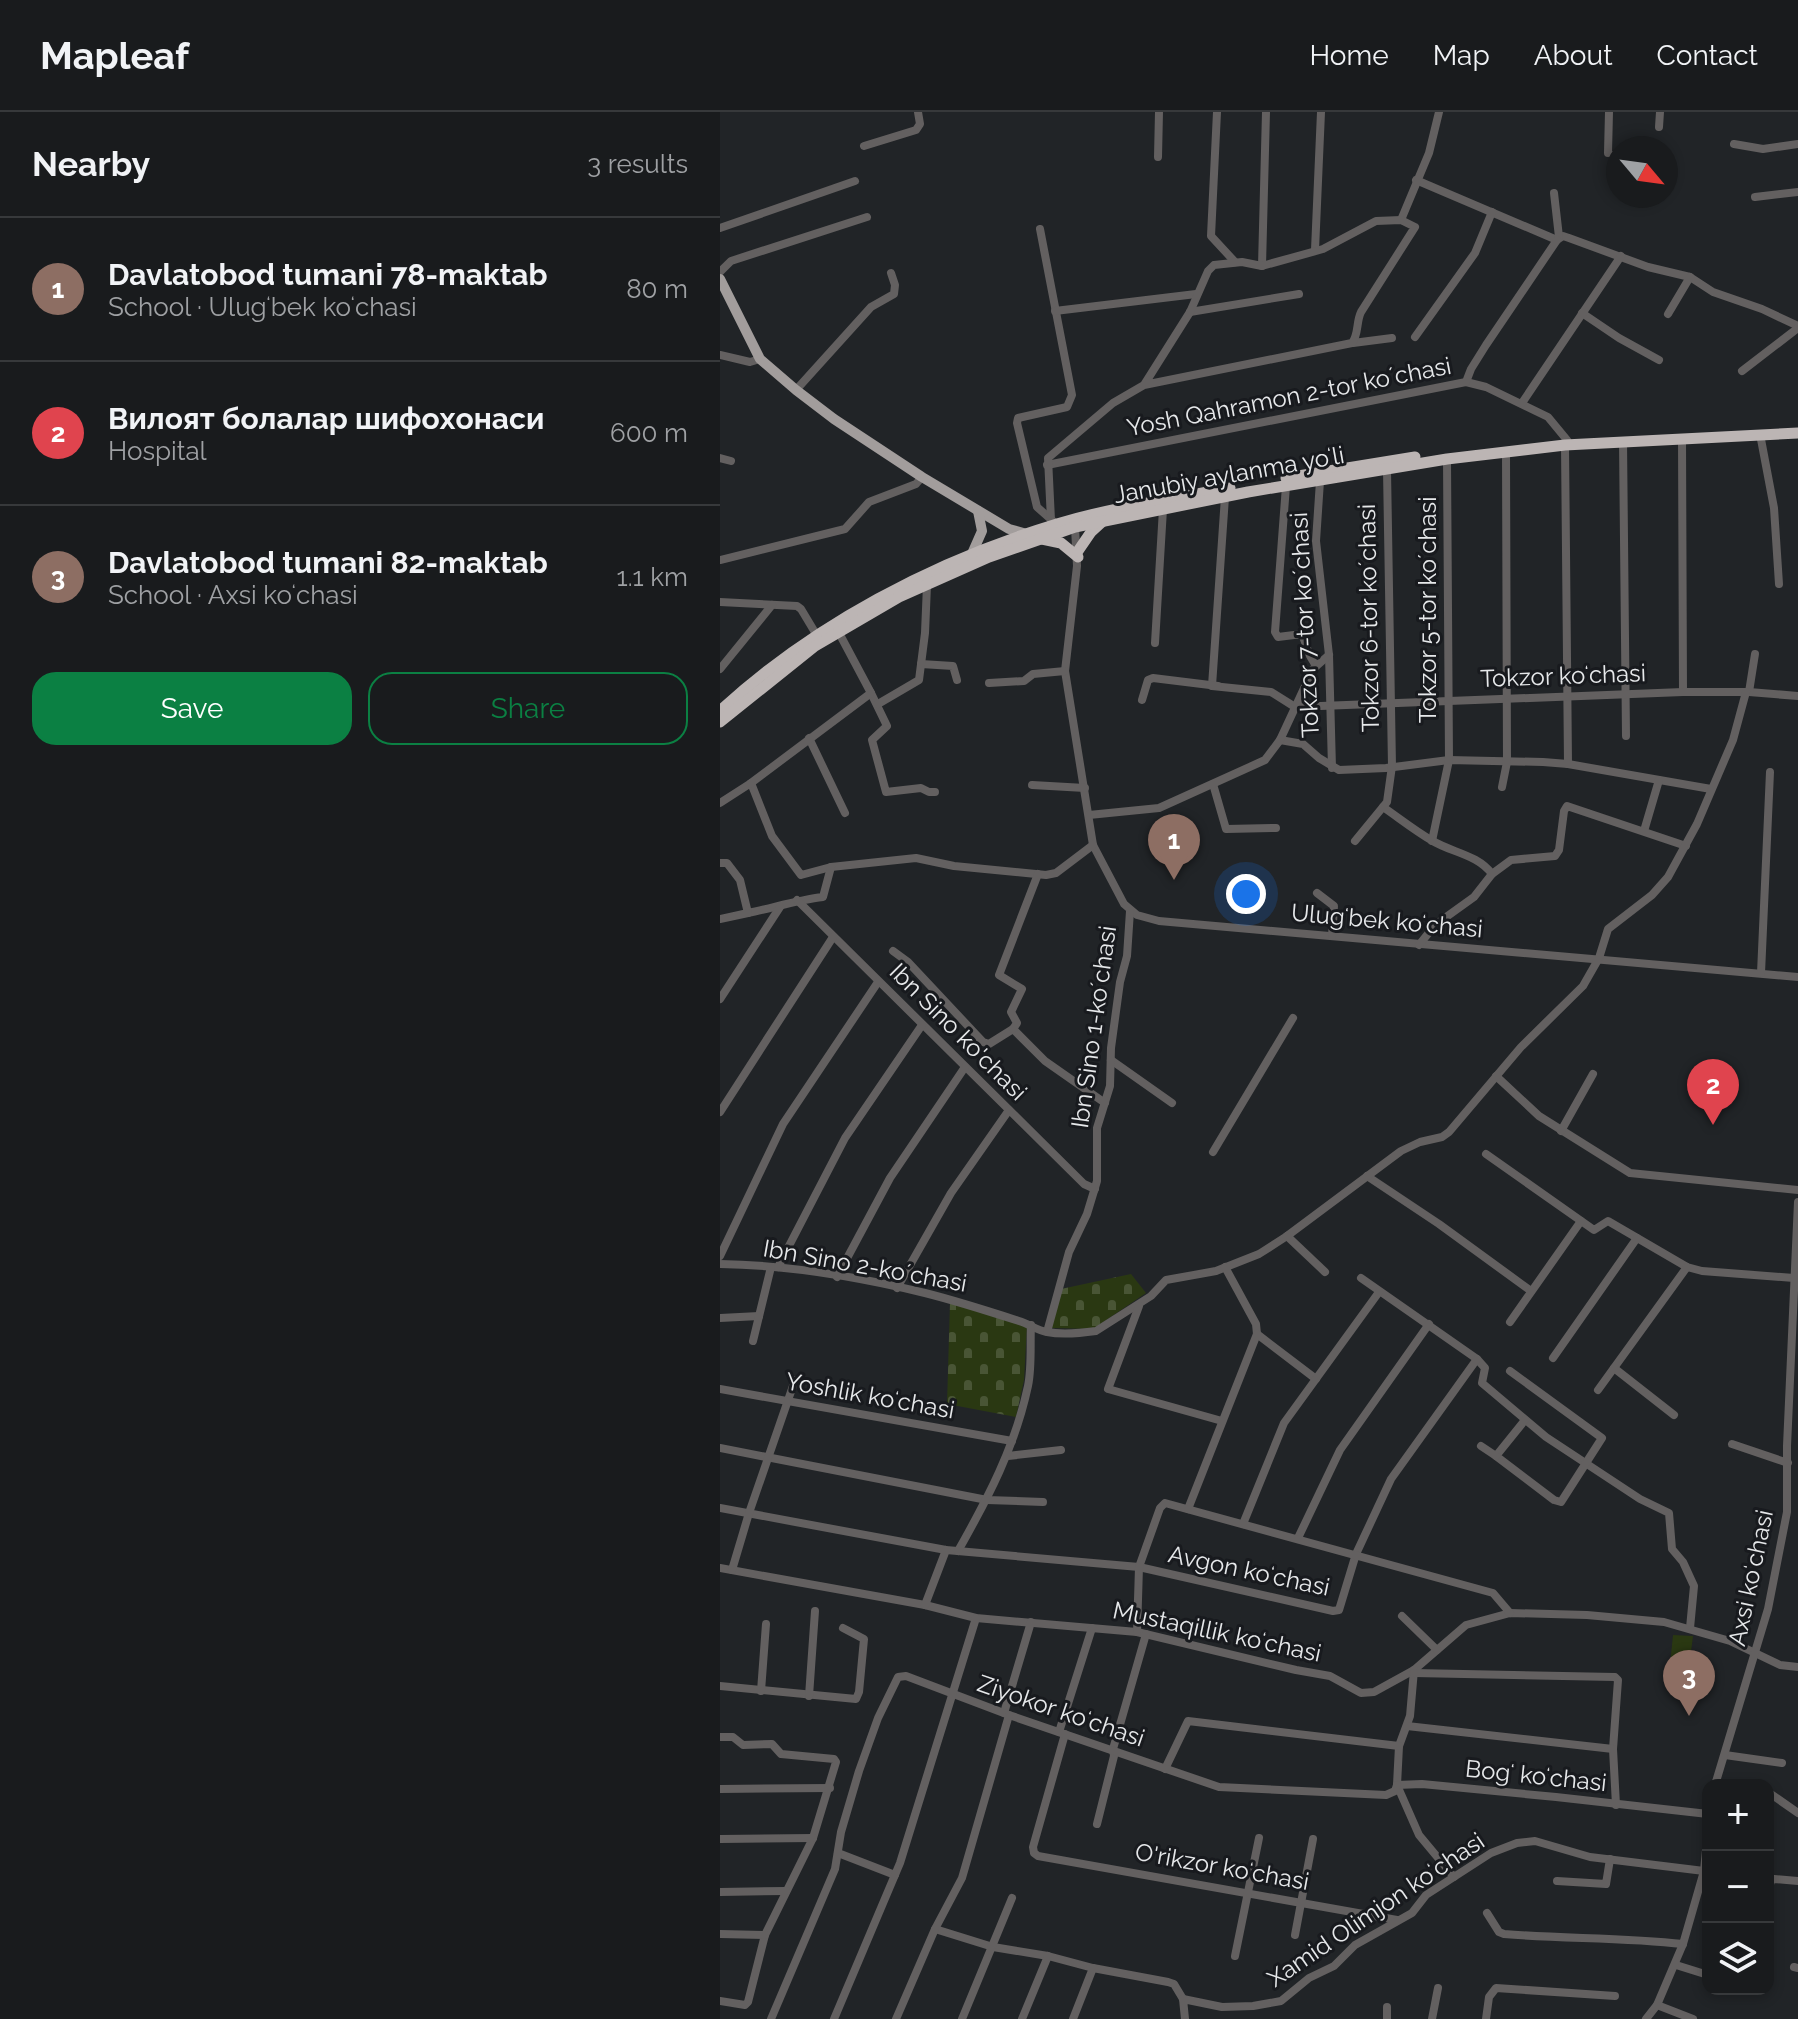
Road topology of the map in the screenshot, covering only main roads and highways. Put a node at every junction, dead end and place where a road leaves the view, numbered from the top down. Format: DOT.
graph roads {
  1 [pos="720,279"];
  2 [pos="1798,427"];
  3 [pos="1798,433"];
  4 [pos="1566,443"];
  5 [pos="978,511"];
  6 [pos="1104,520"];
  7 [pos="1029,534"];
  8 [pos="1042,538"];
  9 [pos="971,556"];
  10 [pos="720,711"];
  11 [pos="720,722"];
  1 -- 5 [label="main road"];
  2 -- 4 [label="highway, Janubiy aylanma yoʻli"];
  3 -- 4 [label="highway, Janubiy aylanma yoʻli"];
  4 -- 6 [label="highway, Janubiy aylanma yoʻli"];
  4 -- 7 [label="highway, Janubiy aylanma yoʻli"];
  5 -- 7 [label="main road"];
  5 -- 9 [label="main road"];
  6 -- 8 [label="highway, Janubiy aylanma yoʻli"];
  6 -- 8 [label="highway"];
  7 -- 9 [label="highway, Janubiy aylanma yoʻli"];
  8 -- 11 [label="highway, Janubiy aylanma yoʻli"];
  9 -- 10 [label="highway, Janubiy aylanma yoʻli"];
}
